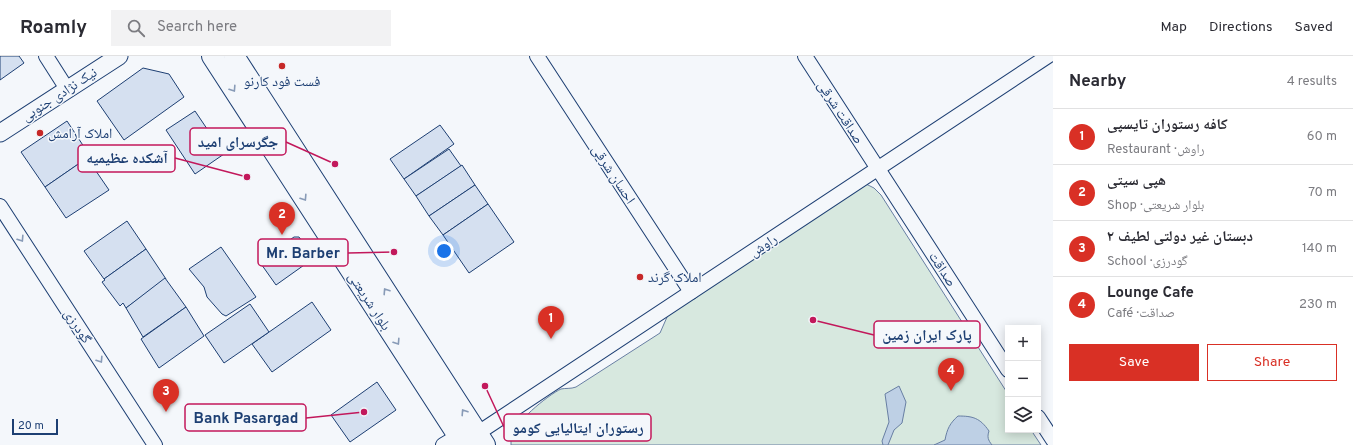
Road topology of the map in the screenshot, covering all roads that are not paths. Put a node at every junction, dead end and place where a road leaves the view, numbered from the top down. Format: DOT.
graph roads {
  1 [pos="46,56"];
  2 [pos="119,56"];
  3 [pos="212,56"];
  4 [pos="537,56"];
  5 [pos="805,56"];
  6 [pos="1047,56"];
  7 [pos="236,57"];
  8 [pos="1053,65"];
  9 [pos="67,89"];
  10 [pos="0,133"];
  11 [pos="878,169"];
  12 [pos="0,206"];
  13 [pos="691,292"];
  14 [pos="1005,365"];
  15 [pos="1041,422"];
  16 [pos="1053,440"];
  17 [pos="465,441"];
  18 [pos="155,445"];
  1 -- 9 [label="street"];
  2 -- 9 [label="street, نیک نژادی جنوبی"];
  3 -- 17 [label="main road, بلوار شریعتی, one-way"];
  4 -- 13 [label="street, احسان شرقی"];
  5 -- 11 [label="street, صداقت شرقی"];
  6 -- 8 [label="street"];
  6 -- 11 [label="street, راوش"];
  17 -- 7 [label="main road, بلوار شریعتی, one-way"];
  9 -- 10 [label="street, نیک نژادی جنوبی"];
  11 -- 13 [label="street, راوش"];
  11 -- 14 [label="street, صداقت"];
  12 -- 18 [label="street, گودرزی, one-way"];
  13 -- 17 [label="street, راوش"];
  15 -- 16 [label="street"];
}
